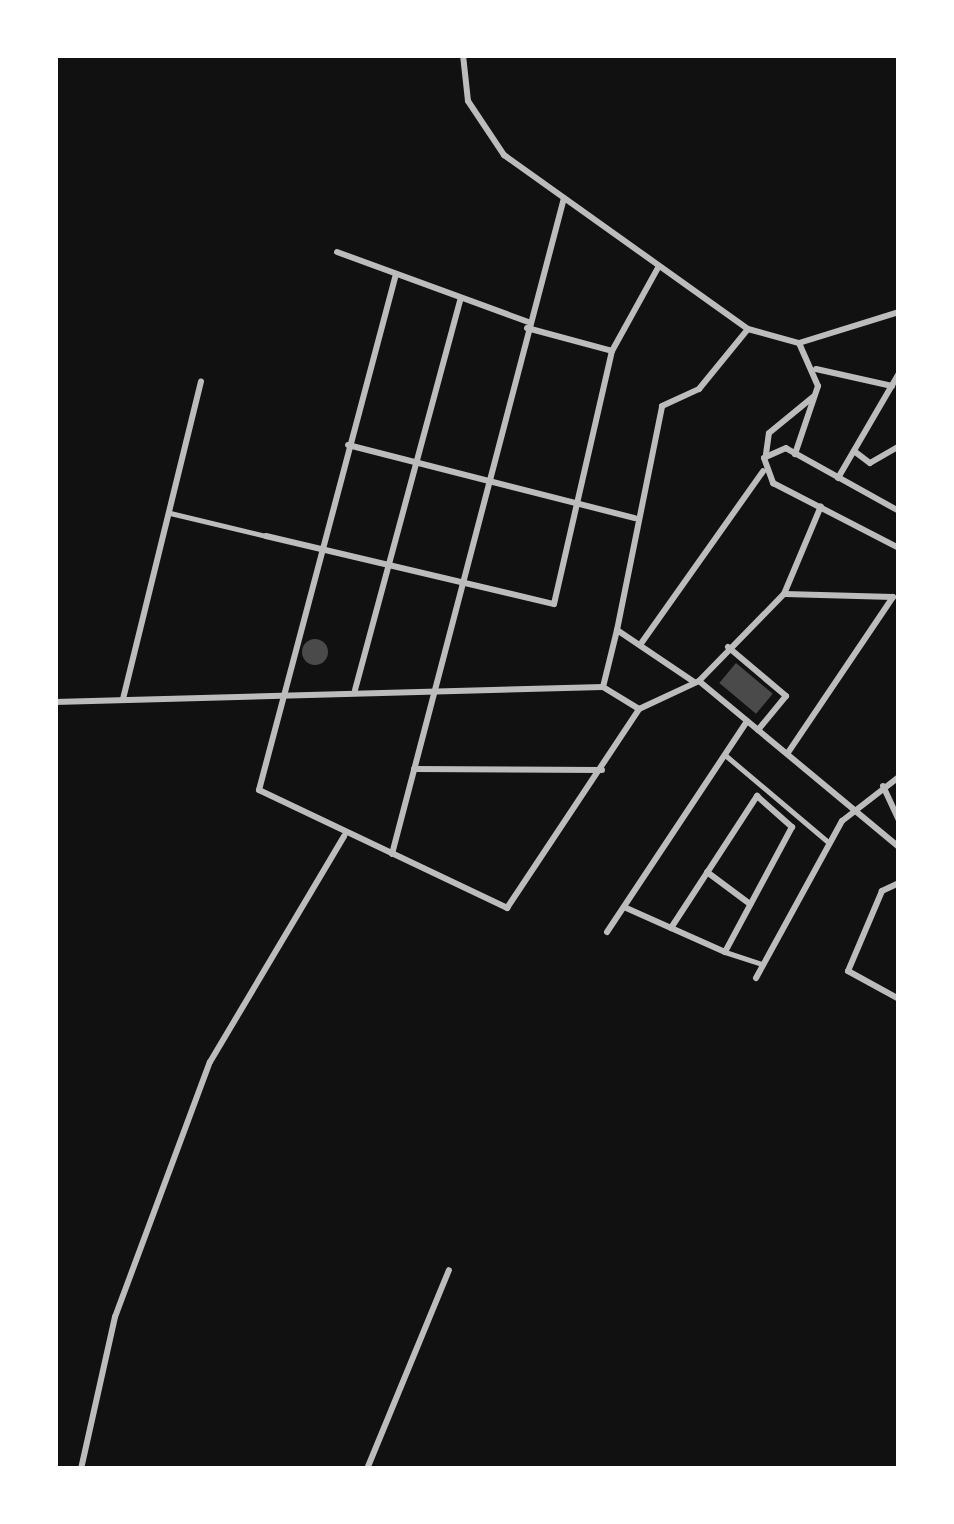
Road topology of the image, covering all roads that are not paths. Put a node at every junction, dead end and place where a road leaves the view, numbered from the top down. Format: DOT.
graph roads {
  1 [pos="463,55"];
  2 [pos="564,198"];
  3 [pos="337,252"];
  4 [pos="660,266"];
  5 [pos="396,274"];
  6 [pos="461,298"];
  7 [pos="899,312"];
  8 [pos="528,325"];
  9 [pos="748,329"];
  10 [pos="798,343"];
  11 [pos="612,351"];
  12 [pos="816,370"];
  13 [pos="899,373"];
  14 [pos="202,382"];
  15 [pos="892,386"];
  16 [pos="814,396"];
  17 [pos="348,444"];
  18 [pos="899,446"];
  19 [pos="854,452"];
  20 [pos="766,454"];
  21 [pos="795,454"];
  22 [pos="416,464"];
  23 [pos="763,471"];
  24 [pos="838,478"];
  25 [pos="486,481"];
  26 [pos="578,505"];
  27 [pos="821,506"];
  28 [pos="170,512"];
  29 [pos="899,512"];
  30 [pos="635,518"];
  31 [pos="266,536"];
  32 [pos="899,548"];
  33 [pos="321,549"];
  34 [pos="388,564"];
  35 [pos="460,582"];
  36 [pos="899,586"];
  37 [pos="784,594"];
  38 [pos="896,597"];
  39 [pos="617,630"];
  40 [pos="640,645"];
  41 [pos="728,648"];
  42 [pos="697,682"];
  43 [pos="431,686"];
  44 [pos="602,687"];
  45 [pos="354,690"];
  46 [pos="281,694"];
  47 [pos="123,699"];
  48 [pos="55,702"];
  49 [pos="639,710"];
  50 [pos="747,721"];
  51 [pos="758,730"];
  52 [pos="787,754"];
  53 [pos="725,755"];
  54 [pos="414,769"];
  55 [pos="602,770"];
  56 [pos="899,777"];
  57 [pos="883,786"];
  58 [pos="854,810"];
  59 [pos="899,821"];
  60 [pos="344,836"];
  61 [pos="828,843"];
  62 [pos="899,847"];
  63 [pos="392,854"];
  64 [pos="707,872"];
  65 [pos="899,883"];
  66 [pos="750,905"];
  67 [pos="624,907"];
  68 [pos="670,928"];
  69 [pos="607,932"];
  70 [pos="726,952"];
  71 [pos="763,964"];
  72 [pos="756,978"];
  73 [pos="899,998"];
  74 [pos="449,1270"];
  75 [pos="82,1469"];
  76 [pos="368,1469"];
  1 -- 2 [label="street"];
  2 -- 4 [label="street"];
  2 -- 8 [label="street"];
  3 -- 5 [label="street"];
  4 -- 9 [label="street"];
  4 -- 11 [label="street"];
  5 -- 6 [label="street"];
  5 -- 17 [label="street"];
  6 -- 8 [label="street"];
  6 -- 22 [label="street"];
  7 -- 10 [label="street"];
  8 -- 11 [label="street"];
  8 -- 25 [label="street"];
  9 -- 10 [label="street"];
  9 -- 30 [label="street"];
  10 -- 12 [label="street"];
  11 -- 26 [label="street"];
  12 -- 15 [label="street"];
  12 -- 16 [label="street"];
  13 -- 15 [label="street"];
  14 -- 28 [label="street"];
  15 -- 19 [label="street"];
  16 -- 20 [label="street"];
  16 -- 21 [label="street"];
  17 -- 22 [label="street"];
  17 -- 33 [label="street"];
  18 -- 19 [label="street"];
  19 -- 24 [label="street"];
  20 -- 21 [label="street"];
  20 -- 23 [label="street"];
  21 -- 24 [label="street"];
  22 -- 25 [label="street"];
  22 -- 34 [label="street"];
  23 -- 27 [label="street"];
  23 -- 40 [label="street"];
  24 -- 29 [label="street"];
  25 -- 26 [label="street"];
  25 -- 35 [label="street"];
  26 -- 30 [label="street"];
  26 -- 35 [label="street"];
  27 -- 32 [label="street"];
  27 -- 37 [label="street"];
  28 -- 31 [label="street"];
  28 -- 47 [label="street"];
  30 -- 39 [label="street"];
  31 -- 33 [label="street"];
  33 -- 34 [label="street"];
  33 -- 46 [label="street"];
  34 -- 35 [label="street"];
  34 -- 45 [label="street"];
  35 -- 43 [label="street"];
  36 -- 38 [label="street"];
  37 -- 38 [label="street"];
  37 -- 41 [label="street"];
  38 -- 52 [label="street"];
  39 -- 40 [label="street"];
  39 -- 44 [label="street"];
  40 -- 42 [label="street"];
  41 -- 42 [label="street"];
  41 -- 51 [label="street"];
  42 -- 49 [label="street"];
  42 -- 50 [label="street"];
  43 -- 44 [label="street"];
  43 -- 45 [label="street"];
  43 -- 54 [label="street"];
  44 -- 49 [label="street"];
  45 -- 46 [label="street"];
  46 -- 47 [label="street"];
  46 -- 60 [label="street"];
  47 -- 48 [label="street"];
  49 -- 55 [label="street"];
  50 -- 51 [label="street"];
  50 -- 53 [label="street"];
  51 -- 52 [label="street"];
  52 -- 58 [label="street"];
  53 -- 61 [label="street"];
  53 -- 67 [label="street"];
  54 -- 55 [label="street"];
  54 -- 63 [label="street"];
  55 -- 63 [label="street"];
  56 -- 57 [label="street"];
  57 -- 58 [label="street"];
  57 -- 59 [label="street"];
  58 -- 61 [label="street"];
  58 -- 62 [label="street"];
  60 -- 63 [label="street"];
  60 -- 75 [label="street"];
  61 -- 71 [label="street"];
  64 -- 66 [label="street"];
  64 -- 66 [label="street"];
  64 -- 68 [label="street"];
  65 -- 73 [label="street"];
  66 -- 70 [label="street"];
  67 -- 68 [label="street"];
  67 -- 69 [label="street"];
  68 -- 70 [label="street"];
  70 -- 71 [label="street"];
  71 -- 72 [label="street"];
  74 -- 76 [label="street"];
}
